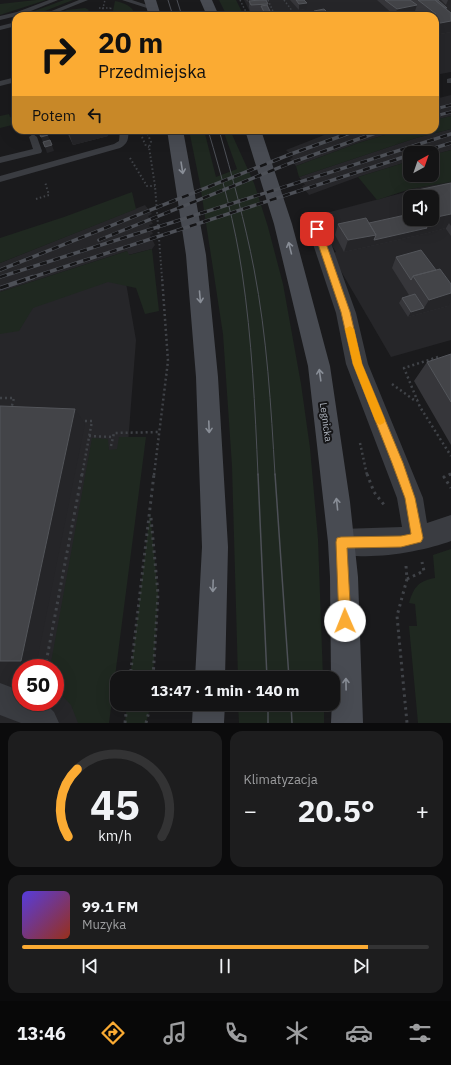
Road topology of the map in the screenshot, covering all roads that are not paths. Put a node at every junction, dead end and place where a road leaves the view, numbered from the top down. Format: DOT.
graph roads {
  1 [pos="55,0"];
  2 [pos="85,0"];
  3 [pos="125,0"];
  4 [pos="206,1"];
  5 [pos="152,8"];
  6 [pos="24,12"];
  7 [pos="53,12"];
  8 [pos="211,12"];
  9 [pos="12,15"];
  10 [pos="0,18"];
  11 [pos="12,25"];
  12 [pos="0,28"];
  13 [pos="12,80"];
  14 [pos="0,84"];
  15 [pos="125,134"];
  16 [pos="176,134"];
  17 [pos="254,134"];
  18 [pos="33,137"];
  19 [pos="0,160"];
  20 [pos="2,178"];
  21 [pos="317,229"];
  22 [pos="451,528"];
  23 [pos="417,538"];
  24 [pos="341,542"];
  25 [pos="210,671"];
  26 [pos="0,699"];
  27 [pos="209,711"];
  28 [pos="43,723"];
  29 [pos="208,723"];
  30 [pos="347,723"];
  1 -- 6 [label="lane"];
  2 -- 7 [label="lane"];
  3 -- 5 [label="lane"];
  4 -- 8 [label="main road"];
  9 -- 10 [label="lane"];
  11 -- 12 [label="lane"];
  13 -- 14 [label="lane"];
  15 -- 20 [label="lane"];
  16 -- 25 [label="main road, one-way"];
  24 -- 17 [label="main road, Legnicka, one-way"];
  18 -- 19 [label="lane"];
  21 -- 23 [label="street"];
  22 -- 23 [label="street"];
  23 -- 24 [label="street"];
  30 -- 24 [label="main road, Legnicka, one-way"];
  26 -- 28 [label="street"];
  27 -- 29 [label="main road"];
}
